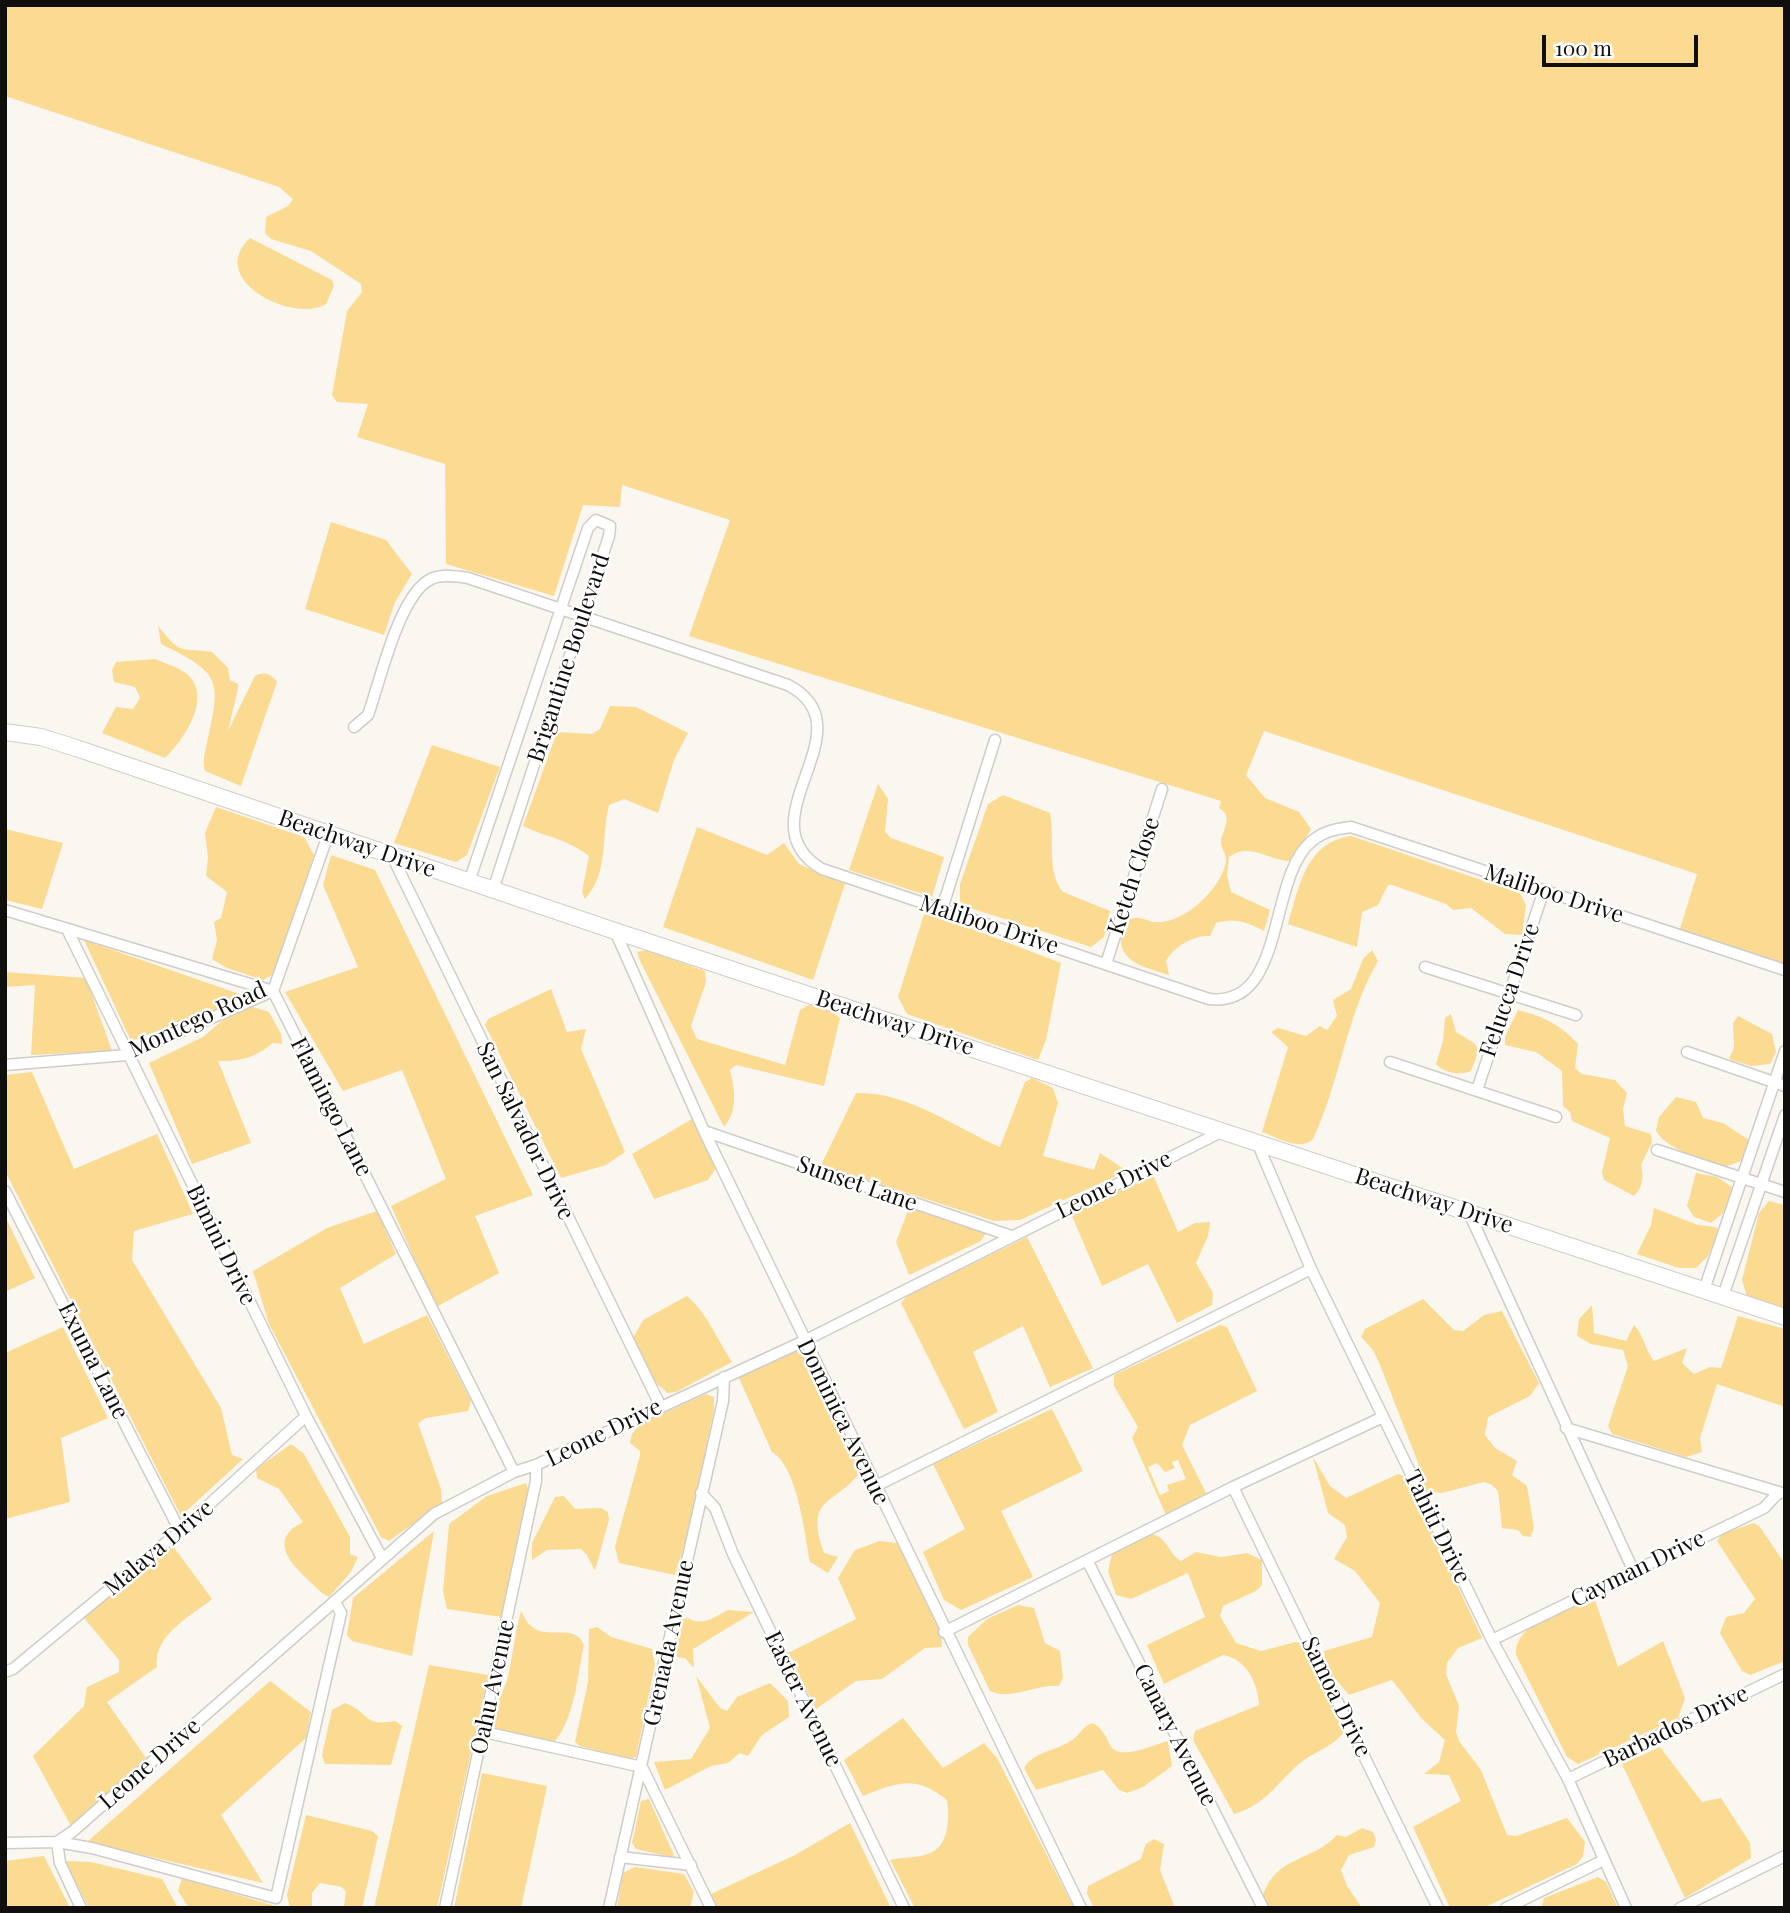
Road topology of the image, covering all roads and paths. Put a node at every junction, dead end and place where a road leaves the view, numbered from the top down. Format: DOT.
graph roads {
  1 [pos="560,608"];
  2 [pos="583,615"];
  3 [pos="354,727"];
  4 [pos="5,732"];
  5 [pos="995,740"];
  6 [pos="1162,789"];
  7 [pos="328,835"];
  8 [pos="392,856"];
  9 [pos="469,882"];
  10 [pos="493,890"];
  11 [pos="1544,890"];
  12 [pos="942,909"];
  13 [pos="5,910"];
  14 [pos="67,929"];
  15 [pos="615,931"];
  16 [pos="1107,964"];
  17 [pos="1425,967"];
  18 [pos="1785,970"];
  19 [pos="273,991"];
  20 [pos="1507,994"];
  21 [pos="1576,1015"];
  22 [pos="1785,1051"];
  23 [pos="1687,1052"];
  24 [pos="127,1055"];
  25 [pos="1390,1062"];
  26 [pos="5,1065"];
  27 [pos="1779,1085"];
  28 [pos="1477,1090"];
  29 [pos="1785,1115"];
  30 [pos="1556,1117"];
  31 [pos="704,1131"];
  32 [pos="1223,1131"];
  33 [pos="1257,1142"];
  34 [pos="1657,1150"];
  35 [pos="1742,1178"];
  36 [pos="1762,1184"];
  37 [pos="5,1191"];
  38 [pos="1785,1192"];
  39 [pos="1469,1213"];
  40 [pos="1011,1236"];
  41 [pos="1311,1269"];
  42 [pos="1704,1290"];
  43 [pos="1723,1296"];
  44 [pos="1785,1317"];
  45 [pos="804,1341"];
  46 [pos="724,1377"];
  47 [pos="660,1405"];
  48 [pos="306,1416"];
  49 [pos="1383,1417"];
  50 [pos="1566,1428"];
  51 [pos="536,1465"];
  52 [pos="514,1472"];
  53 [pos="874,1486"];
  54 [pos="1233,1487"];
  55 [pos="701,1493"];
  56 [pos="1782,1493"];
  57 [pos="180,1531"];
  58 [pos="382,1558"];
  59 [pos="1088,1562"];
  60 [pos="1634,1572"];
  61 [pos="335,1602"];
  62 [pos="944,1632"];
  63 [pos="1492,1640"];
  64 [pos="5,1671"];
  65 [pos="1785,1674"];
  66 [pos="484,1732"];
  67 [pos="642,1767"];
  68 [pos="1568,1779"];
  69 [pos="57,1842"];
  70 [pos="5,1843"];
  71 [pos="1785,1856"];
  72 [pos="620,1857"];
  73 [pos="1604,1860"];
  74 [pos="691,1865"];
  75 [pos="279,1903"];
  76 [pos="81,1908"];
  77 [pos="444,1908"];
  78 [pos="609,1908"];
  79 [pos="711,1908"];
  80 [pos="904,1908"];
  81 [pos="1081,1908"];
  82 [pos="1263,1908"];
  83 [pos="1438,1908"];
  84 [pos="1506,1908"];
  85 [pos="1626,1908"];
  86 [pos="1680,1908"];
  1 -- 2 [label="street, Maliboo Drive"];
  1 -- 2 [label="street, Brigantine Boulevard"];
  1 -- 3 [label="street, Maliboo Drive"];
  1 -- 9 [label="street, Brigantine Boulevard"];
  2 -- 10 [label="street, Brigantine Boulevard"];
  2 -- 12 [label="street, Maliboo Drive"];
  4 -- 7 [label="street, Beachway Drive"];
  5 -- 12 [label="street"];
  6 -- 16 [label="street, Ketch Close"];
  7 -- 8 [label="street, Beachway Drive"];
  7 -- 19 [label="street, Montego Road"];
  8 -- 9 [label="street, Beachway Drive"];
  8 -- 47 [label="street, San Salvador Drive"];
  9 -- 10 [label="street, Beachway Drive"];
  10 -- 15 [label="street, Beachway Drive"];
  11 -- 16 [label="street, Maliboo Drive"];
  11 -- 18 [label="street, Maliboo Drive"];
  11 -- 20 [label="street, Felucca Drive"];
  12 -- 16 [label="street, Maliboo Drive"];
  13 -- 14 [label="street"];
  14 -- 19 [label="street"];
  14 -- 24 [label="street, Bimini Drive"];
  15 -- 31 [label="street, Dominica Avenue"];
  15 -- 32 [label="street, Beachway Drive"];
  17 -- 20 [label="street"];
  19 -- 24 [label="street, Montego Road"];
  19 -- 52 [label="street, Flamingo Lane"];
  20 -- 21 [label="street"];
  20 -- 28 [label="street, Felucca Drive"];
  22 -- 27 [label="street"];
  23 -- 27 [label="street"];
  24 -- 26 [label="street, Montego Road"];
  24 -- 48 [label="street, Bimini Drive"];
  25 -- 28 [label="street"];
  27 -- 35 [label="street"];
  28 -- 30 [label="street"];
  29 -- 36 [label="street"];
  31 -- 40 [label="street, Sunset Lane"];
  31 -- 45 [label="street, Dominica Avenue"];
  32 -- 33 [label="street, Beachway Drive"];
  32 -- 40 [label="street, Leone Drive"];
  33 -- 39 [label="street, Beachway Drive"];
  33 -- 41 [label="street, Tahiti Drive"];
  34 -- 35 [label="street"];
  35 -- 36 [label="street"];
  35 -- 42 [label="street"];
  36 -- 38 [label="street"];
  36 -- 43 [label="street"];
  37 -- 57 [label="street, Exuma Lane"];
  39 -- 42 [label="street, Beachway Drive"];
  39 -- 50 [label="street"];
  40 -- 45 [label="street, Leone Drive"];
  41 -- 49 [label="street, Tahiti Drive"];
  41 -- 53 [label="street"];
  42 -- 43 [label="street, Beachway Drive"];
  43 -- 44 [label="street, Beachway Drive"];
  45 -- 46 [label="street, Leone Drive"];
  45 -- 53 [label="street, Dominica Avenue"];
  46 -- 47 [label="street, Leone Drive"];
  46 -- 55 [label="street, Grenada Avenue"];
  47 -- 51 [label="street, Leone Drive"];
  48 -- 57 [label="street, Malaya Drive"];
  48 -- 58 [label="street, Bimini Drive"];
  49 -- 54 [label="street"];
  49 -- 63 [label="street, Tahiti Drive"];
  50 -- 56 [label="street, Cayman Drive"];
  50 -- 60 [label="street"];
  51 -- 52 [label="street, Leone Drive"];
  51 -- 66 [label="street, Oahu Avenue"];
  52 -- 58 [label="street, Leone Drive"];
  53 -- 62 [label="street, Dominica Avenue"];
  54 -- 59 [label="street"];
  54 -- 83 [label="street, Samoa Drive"];
  55 -- 67 [label="street, Grenada Avenue"];
  55 -- 80 [label="street, Easter Avenue"];
  56 -- 60 [label="street, Cayman Drive"];
  57 -- 64 [label="street, Malaya Drive"];
  58 -- 61 [label="street, Leone Drive"];
  59 -- 62 [label="street"];
  59 -- 82 [label="street, Canary Avenue"];
  60 -- 63 [label="street, Cayman Drive"];
  61 -- 69 [label="street, Leone Drive"];
  61 -- 75 [label="street"];
  62 -- 81 [label="street, Dominica Avenue"];
  63 -- 68 [label="street, Tahiti Drive"];
  65 -- 68 [label="street, Barbados Drive"];
  66 -- 67 [label="street"];
  66 -- 77 [label="street, Oahu Avenue"];
  67 -- 72 [label="street, Grenada Avenue"];
  67 -- 74 [label="street"];
  68 -- 73 [label="street, Tahiti Drive"];
  69 -- 70 [label="street"];
  69 -- 75 [label="street"];
  69 -- 76 [label="street"];
  71 -- 86 [label="street"];
  72 -- 74 [label="street"];
  72 -- 78 [label="street, Grenada Avenue"];
  73 -- 84 [label="street"];
  73 -- 85 [label="street, Tahiti Drive"];
  74 -- 79 [label="street"];
}
